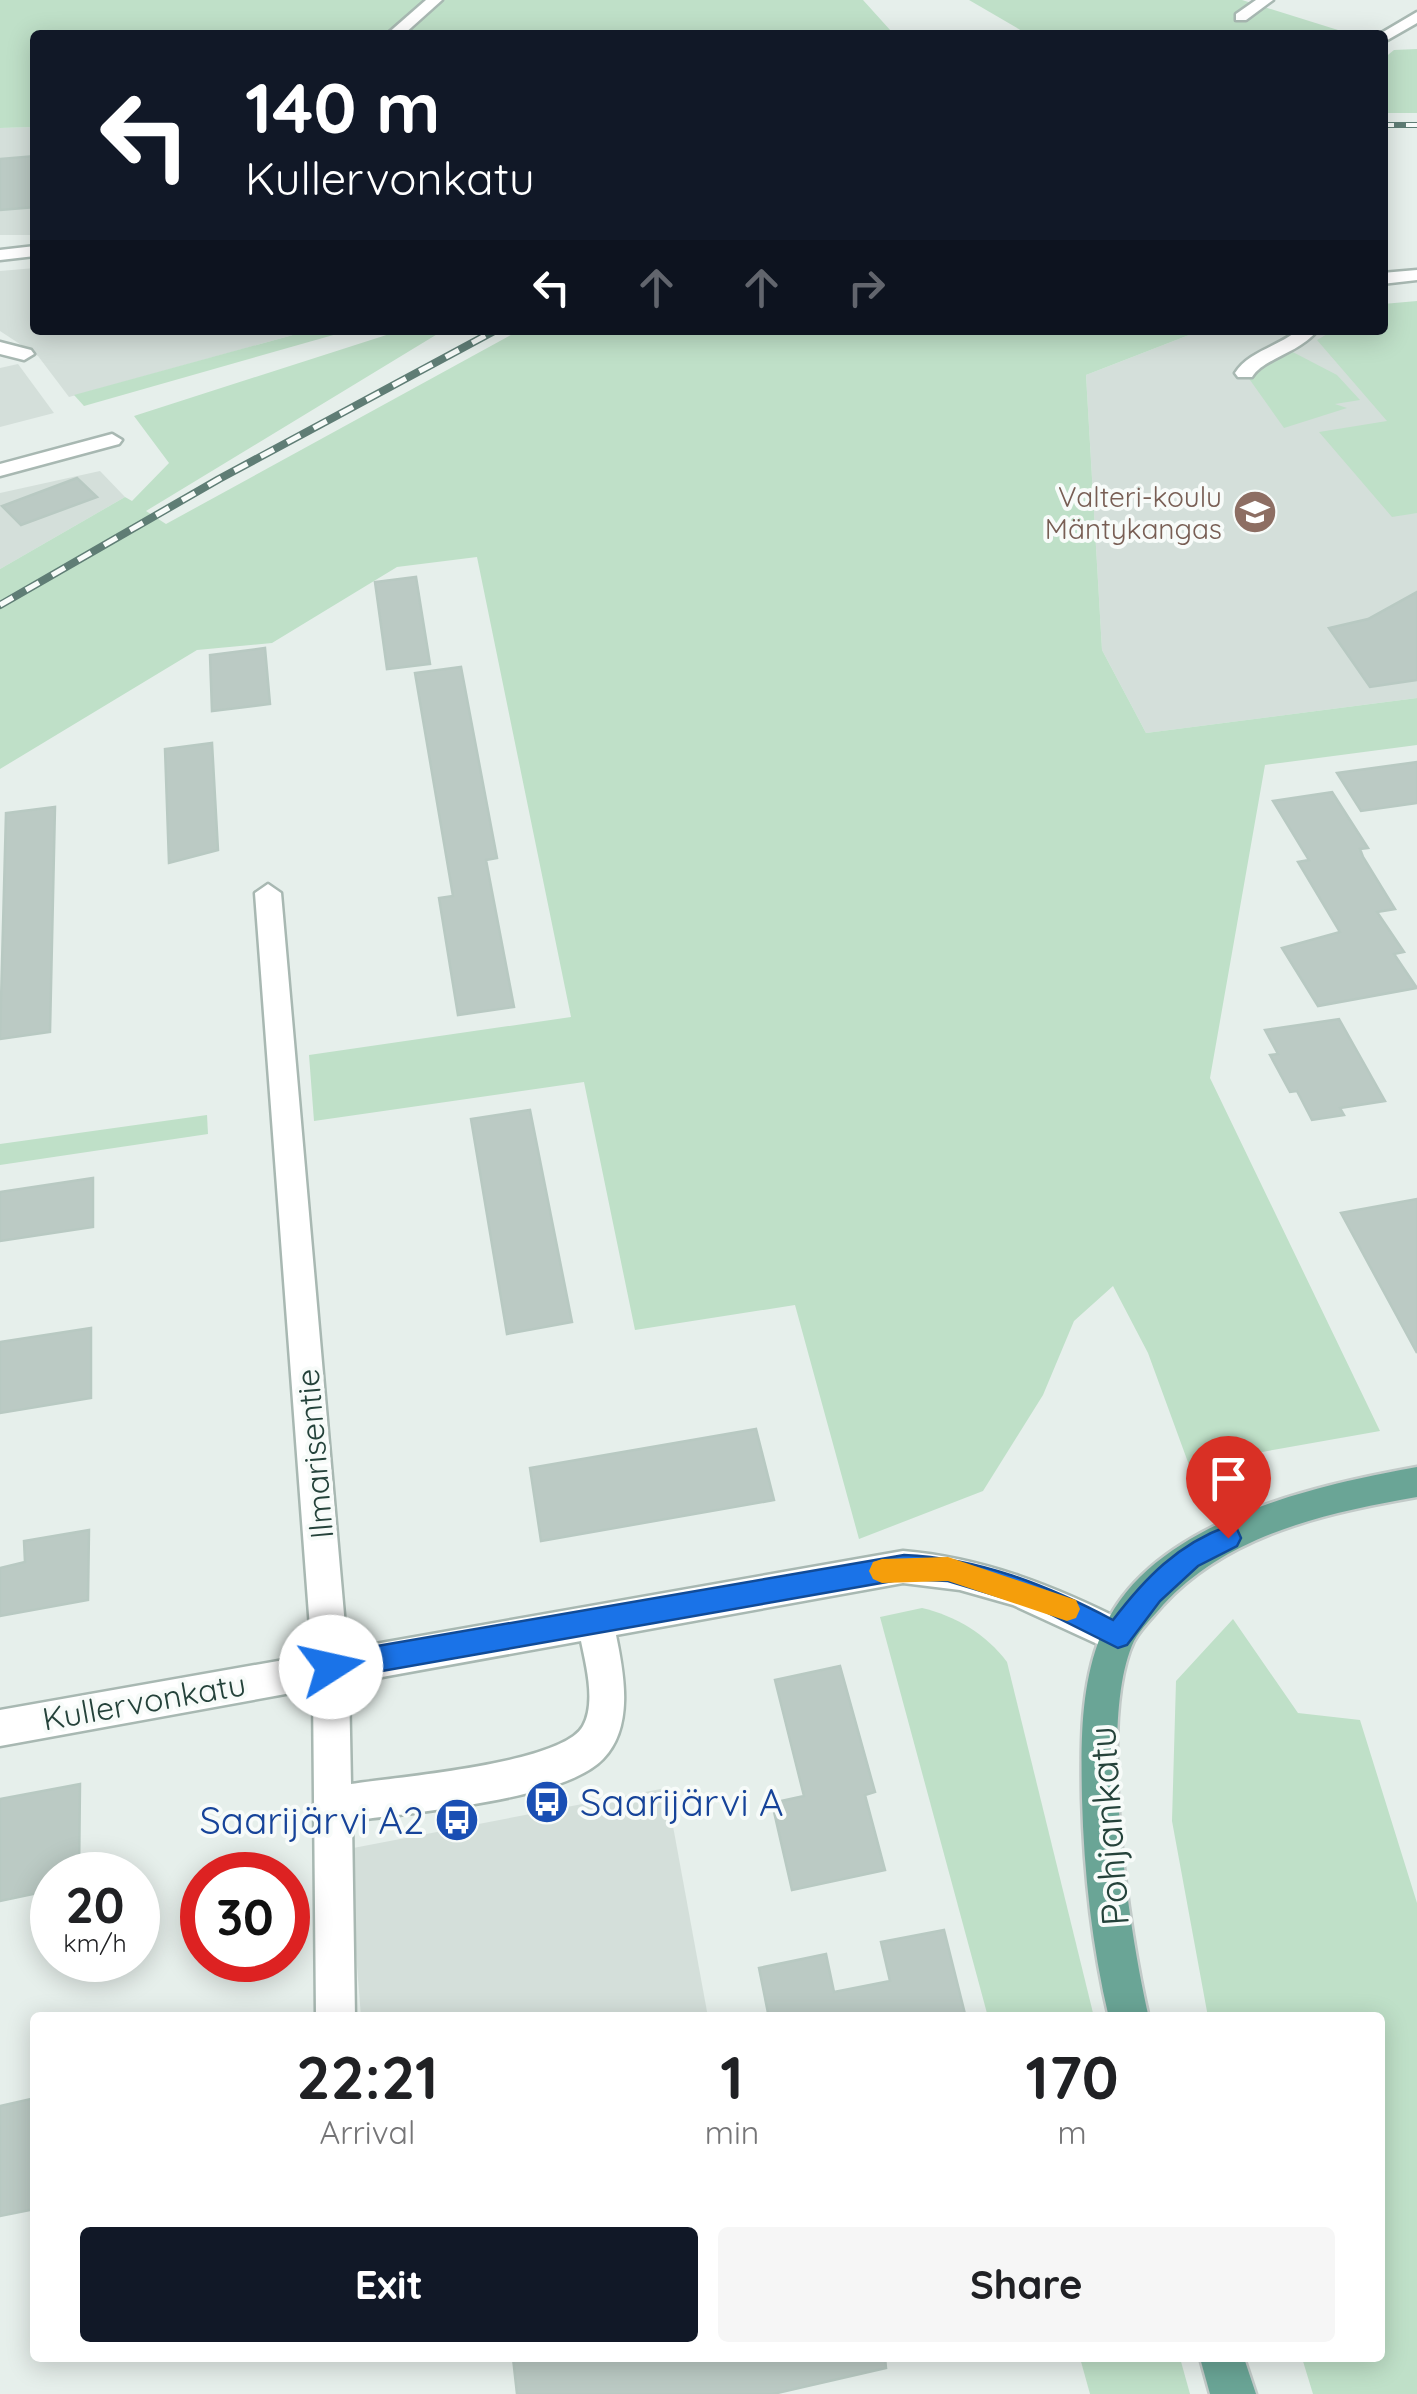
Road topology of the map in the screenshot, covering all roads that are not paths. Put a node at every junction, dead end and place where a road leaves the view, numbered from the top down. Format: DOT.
graph roads {
  1 [pos="436,0"];
  2 [pos="1266,0"];
  3 [pos="1417,16"];
  4 [pos="1241,17"];
  5 [pos="400,30"];
  6 [pos="1388,35"];
  7 [pos="30,252"];
  8 [pos="0,254"];
  9 [pos="1417,275"];
  10 [pos="1388,278"];
  11 [pos="1302,335"];
  12 [pos="0,348"];
  13 [pos="24,354"];
  14 [pos="1246,373"];
  15 [pos="112,440"];
  16 [pos="0,470"];
  17 [pos="268,893"];
  18 [pos="1417,1482"];
  19 [pos="595,1622"];
  20 [pos="1118,1636"];
  21 [pos="331,1667"];
  22 [pos="0,1728"];
  23 [pos="334,1805"];
  24 [pos="336,2012"];
  25 [pos="1128,2012"];
  26 [pos="1223,2362"];
  27 [pos="1233,2394"];
  1 -- 5 [label="street"];
  2 -- 4 [label="street"];
  3 -- 6 [label="street"];
  7 -- 8 [label="street"];
  9 -- 10 [label="street"];
  11 -- 14 [label="street"];
  12 -- 13 [label="street"];
  15 -- 16 [label="street"];
  17 -- 21 [label="street, Ilmarisentie"];
  18 -- 20 [label="main road"];
  19 -- 20 [label="street, Kullervonkatu"];
  19 -- 21 [label="street, Kullervonkatu"];
  19 -- 23 [label="street"];
  20 -- 25 [label="main road, Pohjankatu"];
  21 -- 22 [label="street, Kullervonkatu"];
  21 -- 23 [label="street, Ilmarisentie"];
  23 -- 24 [label="street, Ilmarisentie"];
  26 -- 27 [label="main road"];
}
